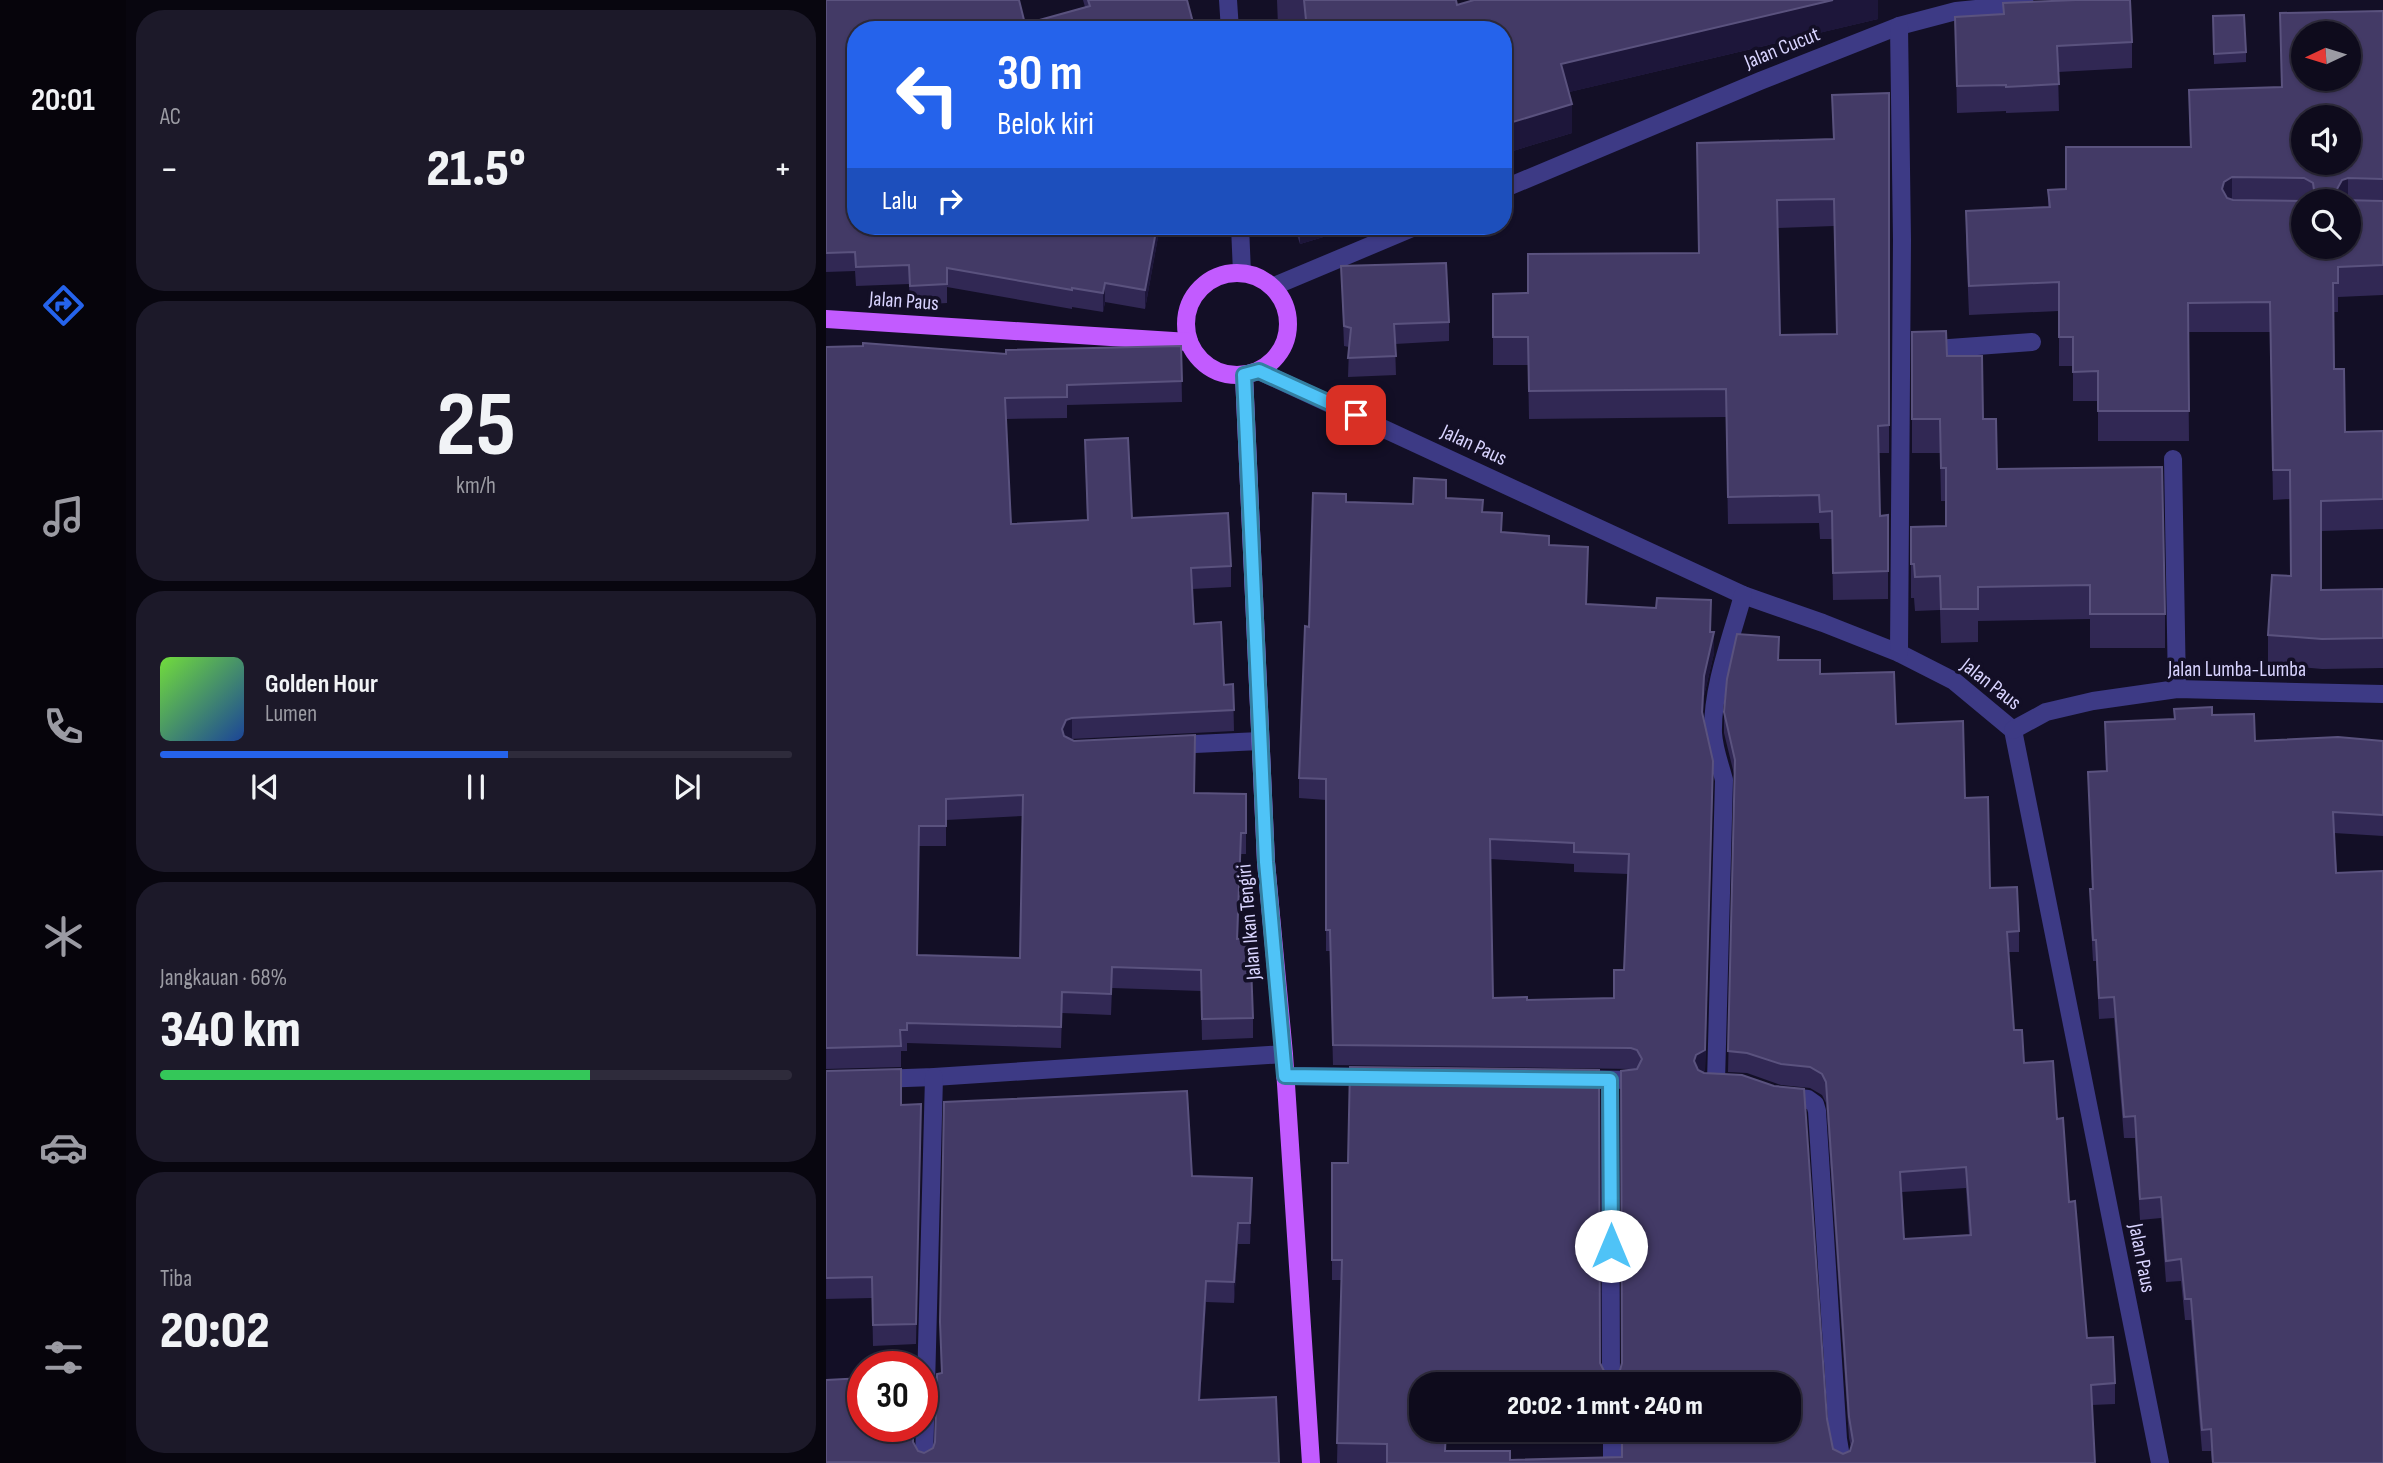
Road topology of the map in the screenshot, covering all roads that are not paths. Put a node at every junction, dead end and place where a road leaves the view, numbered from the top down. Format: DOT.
graph roads {
  1 [pos="1228,0"];
  2 [pos="2047,2"];
  3 [pos="1229,21"];
  4 [pos="1899,26"];
  5 [pos="1512,185"];
  6 [pos="1240,235"];
  7 [pos="1396,235"];
  8 [pos="1242,273"];
  9 [pos="1272,287"];
  10 [pos="826,319"];
  11 [pos="1189,342"];
  12 [pos="2032,342"];
  13 [pos="1901,351"];
  14 [pos="1252,373"];
  15 [pos="2173,459"];
  16 [pos="1743,595"];
  17 [pos="1899,653"];
  18 [pos="2177,689"];
  19 [pos="2383,694"];
  20 [pos="2013,730"];
  21 [pos="1260,741"];
  22 [pos="1153,746"];
  23 [pos="1284,1054"];
  24 [pos="1285,1076"];
  25 [pos="934,1077"];
  26 [pos="1394,1077"];
  27 [pos="866,1079"];
  28 [pos="1556,1079"];
  29 [pos="1610,1080"];
  30 [pos="1631,1080"];
  31 [pos="1717,1082"];
  32 [pos="1767,1091"];
  33 [pos="1611,1372"];
  34 [pos="1612,1442"];
  35 [pos="924,1463"];
  36 [pos="1311,1463"];
  37 [pos="1612,1463"];
  38 [pos="1842,1463"];
  39 [pos="2160,1463"];
  1 -- 3 [label="street"];
  2 -- 4 [label="street, Jalan Cucut"];
  4 -- 5 [label="street, Jalan Cucut"];
  4 -- 13 [label="street"];
  6 -- 8 [label="street"];
  7 -- 9 [label="street"];
  8 -- 9 [label="main road"];
  8 -- 11 [label="main road"];
  9 -- 14 [label="main road"];
  10 -- 11 [label="main road, Jalan Paus"];
  11 -- 14 [label="main road"];
  12 -- 13 [label="street"];
  13 -- 17 [label="street"];
  14 -- 16 [label="street, Jalan Paus"];
  14 -- 21 [label="main road, Jalan Ikan Tengiri"];
  15 -- 18 [label="street"];
  16 -- 17 [label="street, Jalan Paus"];
  16 -- 31 [label="street"];
  17 -- 20 [label="street, Jalan Paus"];
  18 -- 19 [label="street, Jalan Lumba-Lumba"];
  18 -- 20 [label="street, Jalan Lumba-Lumba"];
  20 -- 39 [label="street, Jalan Paus"];
  21 -- 22 [label="street"];
  21 -- 23 [label="main road, Jalan Ikan Tengiri"];
  23 -- 24 [label="main road, Jalan Ikan Tengiri"];
  23 -- 25 [label="street"];
  24 -- 26 [label="street"];
  24 -- 36 [label="main road, Jalan Ikan Tengiri"];
  25 -- 27 [label="street"];
  25 -- 35 [label="street"];
  28 -- 29 [label="street"];
  29 -- 30 [label="street"];
  29 -- 33 [label="street"];
  32 -- 38 [label="street"];
  34 -- 37 [label="street"];
}
